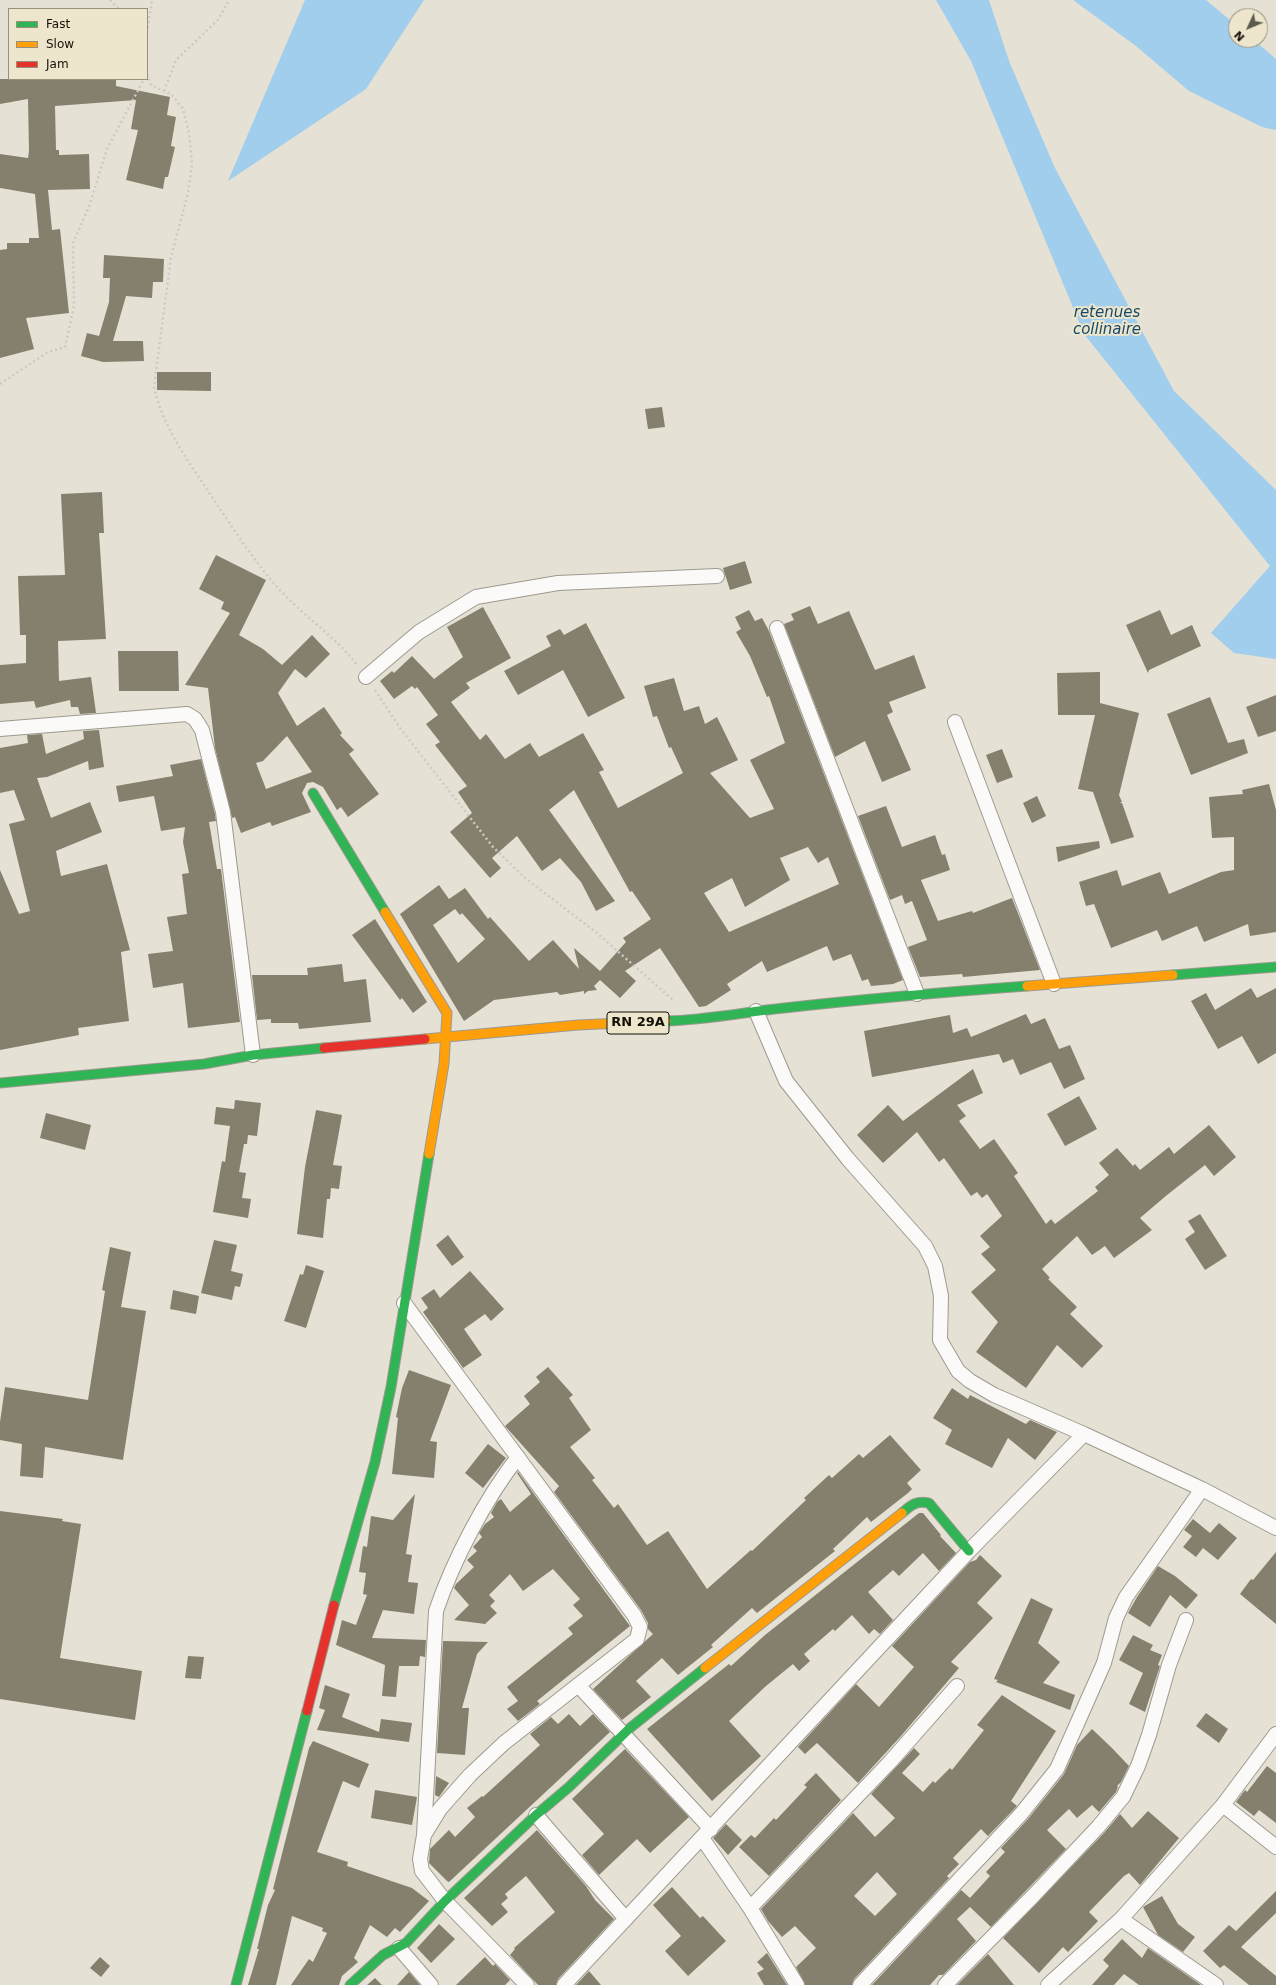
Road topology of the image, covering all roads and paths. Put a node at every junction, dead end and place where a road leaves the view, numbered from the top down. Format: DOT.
graph roads {
  1 [pos="110,0"];
  2 [pos="152,0"];
  3 [pos="229,0"];
  4 [pos="118,8"];
  5 [pos="148,26"];
  6 [pos="148,77"];
  7 [pos="143,80"];
  8 [pos="164,91"];
  9 [pos="0,384"];
  10 [pos="717,576"];
  11 [pos="778,628"];
  12 [pos="366,677"];
  13 [pos="955,722"];
  14 [pos="0,729"];
  15 [pos="313,793"];
  16 [pos="1276,967"];
  17 [pos="1054,984"];
  18 [pos="917,994"];
  19 [pos="756,1011"];
  20 [pos="695,1020"];
  21 [pos="446,1038"];
  22 [pos="253,1055"];
  23 [pos="0,1083"];
  24 [pos="404,1303"];
  25 [pos="1084,1434"];
  26 [pos="518,1457"];
  27 [pos="1202,1489"];
  28 [pos="1276,1528"];
  29 [pos="969,1551"];
  30 [pos="1186,1620"];
  31 [pos="578,1685"];
  32 [pos="957,1686"];
  33 [pos="624,1734"];
  34 [pos="1276,1734"];
  35 [pos="1223,1805"];
  36 [pos="536,1815"];
  37 [pos="706,1834"];
  38 [pos="424,1835"];
  39 [pos="1276,1847"];
  40 [pos="445,1901"];
  41 [pos="750,1908"];
  42 [pos="626,1919"];
  43 [pos="1121,1919"];
  44 [pos="399,1948"];
  45 [pos="236,1985"];
  46 [pos="350,1985"];
  47 [pos="431,1985"];
  48 [pos="527,1985"];
  49 [pos="564,1985"];
  50 [pos="797,1985"];
  51 [pos="860,1985"];
  52 [pos="945,1985"];
  53 [pos="1048,1985"];
  54 [pos="1216,1985"];
  1 -- 4 [label="path"];
  2 -- 5 [label="path"];
  3 -- 8 [label="path"];
  6 -- 8 [label="path"];
  7 -- 9 [label="path"];
  8 -- 12 [label="path"];
  10 -- 12 [label="street"];
  11 -- 18 [label="street"];
  12 -- 20 [label="path"];
  13 -- 17 [label="street"];
  14 -- 22 [label="street"];
  15 -- 21 [label="street"];
  16 -- 17 [label="street, RN 29A"];
  17 -- 18 [label="street, RN 29A"];
  18 -- 19 [label="street, RN 29A"];
  19 -- 20 [label="street, RN 29A"];
  19 -- 25 [label="street"];
  20 -- 21 [label="street, RN 29A"];
  21 -- 22 [label="street, RN 29A"];
  21 -- 24 [label="street"];
  22 -- 23 [label="street, RN 29A"];
  24 -- 26 [label="street"];
  24 -- 45 [label="street"];
  25 -- 27 [label="street"];
  25 -- 29 [label="street"];
  26 -- 31 [label="street"];
  26 -- 38 [label="street"];
  27 -- 28 [label="street"];
  27 -- 51 [label="street"];
  29 -- 33 [label="street"];
  29 -- 37 [label="street"];
  30 -- 52 [label="street"];
  31 -- 33 [label="street"];
  31 -- 38 [label="street"];
  32 -- 41 [label="street"];
  33 -- 36 [label="street"];
  33 -- 37 [label="street"];
  34 -- 35 [label="street"];
  35 -- 39 [label="street"];
  35 -- 43 [label="street"];
  36 -- 40 [label="street"];
  36 -- 42 [label="street"];
  37 -- 41 [label="street"];
  37 -- 42 [label="street"];
  38 -- 40 [label="street"];
  40 -- 44 [label="street"];
  40 -- 48 [label="street"];
  41 -- 50 [label="street"];
  42 -- 49 [label="street"];
  43 -- 53 [label="street"];
  43 -- 54 [label="street"];
  44 -- 46 [label="street"];
  44 -- 47 [label="street"];
}
